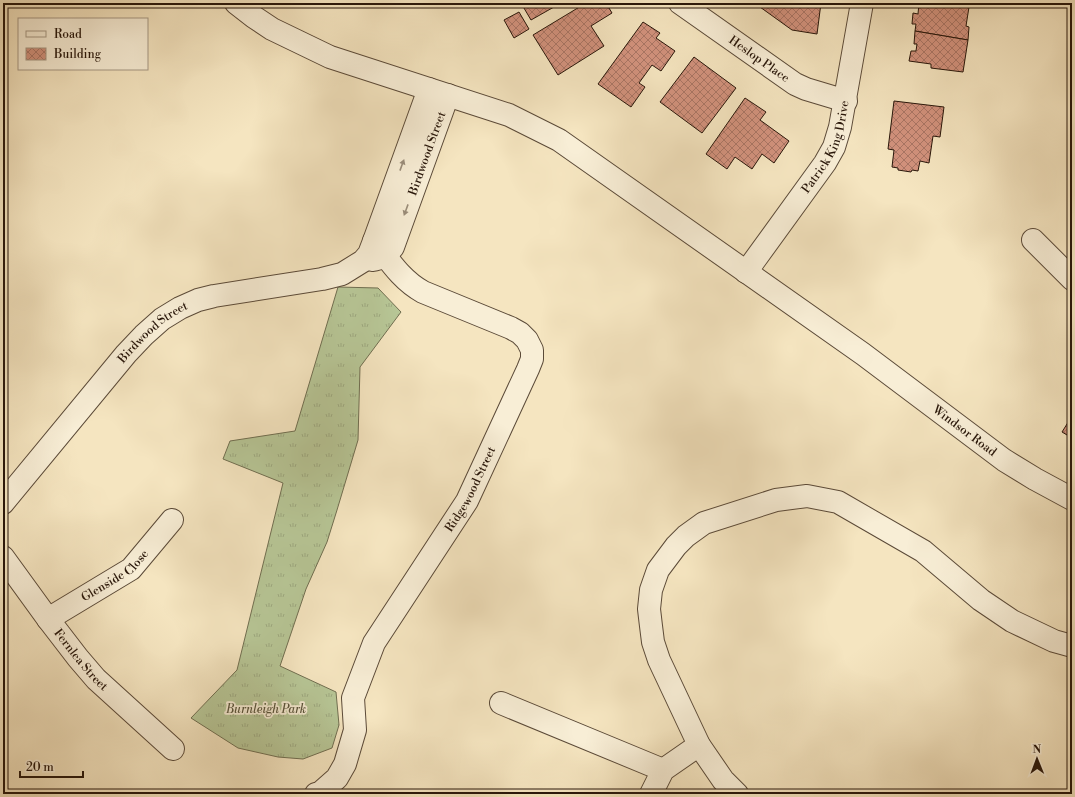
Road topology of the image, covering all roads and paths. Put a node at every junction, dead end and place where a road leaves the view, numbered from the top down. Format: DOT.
graph roads {
  1 [pos="236,3"];
  2 [pos="680,3"];
  3 [pos="862,3"];
  4 [pos="439,92"];
  5 [pos="846,101"];
  6 [pos="1033,240"];
  7 [pos="380,248"];
  8 [pos="746,272"];
  9 [pos="1072,279"];
  10 [pos="1072,499"];
  11 [pos="3,503"];
  12 [pos="172,520"];
  13 [pos="3,557"];
  14 [pos="48,619"];
  15 [pos="1072,646"];
  16 [pos="501,703"];
  17 [pos="699,745"];
  18 [pos="173,749"];
  19 [pos="663,770"];
  20 [pos="316,794"];
  21 [pos="651,794"];
  22 [pos="737,794"];
  1 -- 4 [label="street, Windsor Road"];
  2 -- 5 [label="street, Heslop Place"];
  3 -- 5 [label="street, Patrick King Drive"];
  4 -- 7 [label="street, Birdwood Street"];
  4 -- 8 [label="street, Windsor Road"];
  5 -- 8 [label="street, Patrick King Drive"];
  6 -- 9 [label="street"];
  7 -- 11 [label="street, Birdwood Street"];
  7 -- 20 [label="street, Ridgewood Street"];
  8 -- 10 [label="street, Windsor Road"];
  12 -- 14 [label="street, Glenside Close"];
  13 -- 14 [label="street, Fernlea Street"];
  14 -- 18 [label="street, Fernlea Street"];
  15 -- 17 [label="street"];
  16 -- 19 [label="street"];
  17 -- 19 [label="street"];
  17 -- 22 [label="street"];
  19 -- 21 [label="street"];
}
